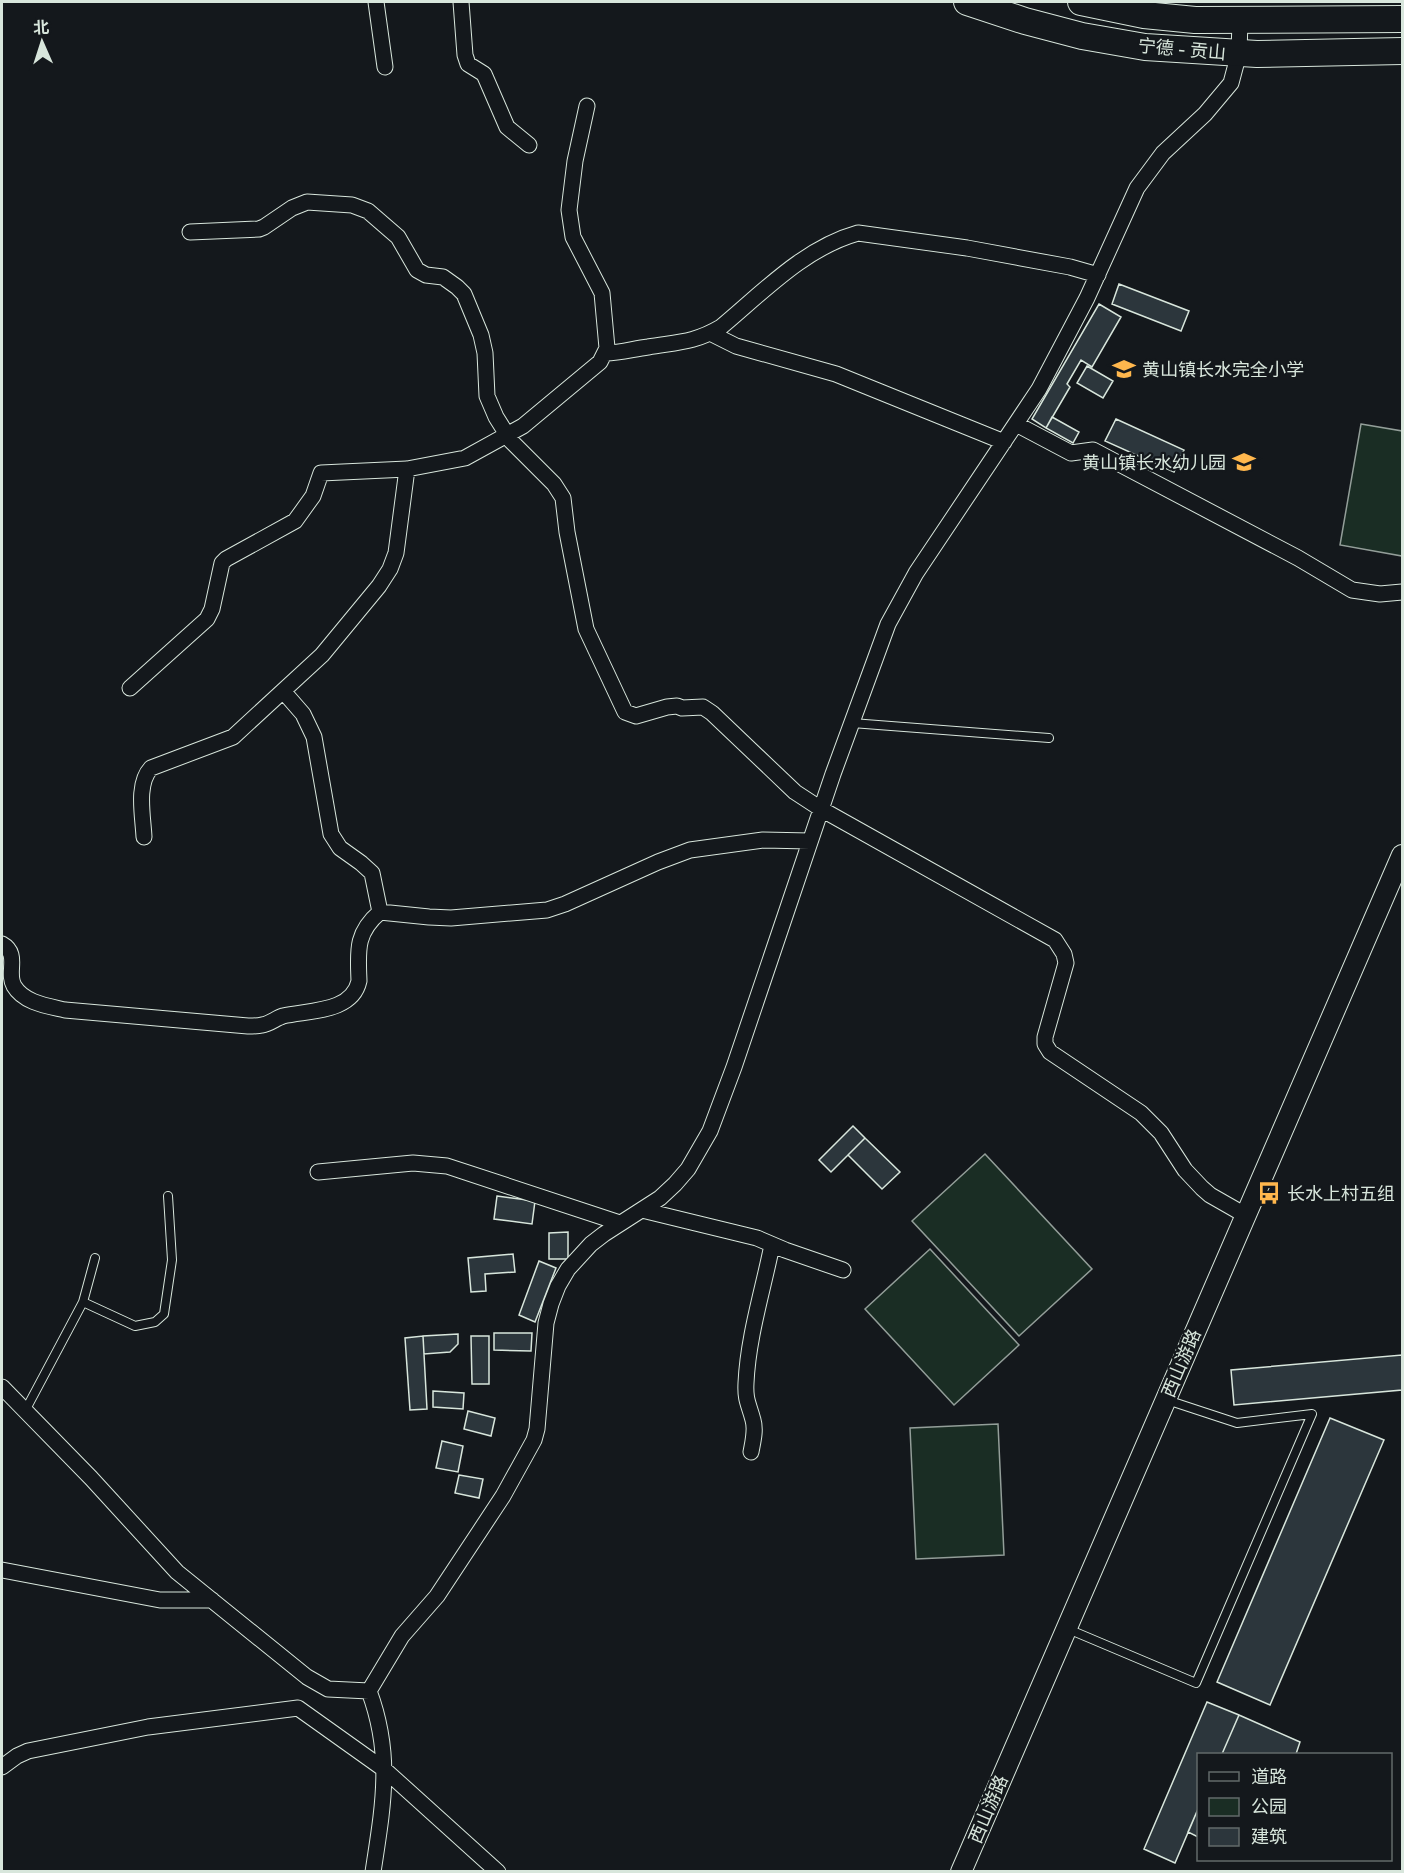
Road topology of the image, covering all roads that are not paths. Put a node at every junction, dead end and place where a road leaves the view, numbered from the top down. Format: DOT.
graph roads {
  1 [pos="376,2"];
  2 [pos="461,2"];
  3 [pos="967,2"];
  4 [pos="1080,2"];
  5 [pos="1240,16"];
  6 [pos="1402,19"];
  7 [pos="1402,51"];
  8 [pos="1239,53"];
  9 [pos="385,68"];
  10 [pos="587,106"];
  11 [pos="529,145"];
  12 [pos="190,232"];
  13 [pos="1098,275"];
  14 [pos="710,333"];
  15 [pos="606,353"];
  16 [pos="1016,424"];
  17 [pos="507,435"];
  18 [pos="1004,442"];
  19 [pos="407,469"];
  20 [pos="1402,592"];
  21 [pos="130,688"];
  22 [pos="283,691"];
  23 [pos="852,723"];
  24 [pos="1049,738"];
  25 [pos="821,809"];
  26 [pos="144,837"];
  27 [pos="810,841"];
  28 [pos="1402,855"];
  29 [pos="380,912"];
  30 [pos="2,944"];
  31 [pos="318,1172"];
  32 [pos="168,1196"];
  33 [pos="642,1210"];
  34 [pos="1245,1215"];
  35 [pos="620,1223"];
  36 [pos="772,1245"];
  37 [pos="95,1258"];
  38 [pos="843,1270"];
  39 [pos="83,1302"];
  40 [pos="2,1387"];
  41 [pos="1166,1399"];
  42 [pos="25,1411"];
  43 [pos="752,1452"];
  44 [pos="2,1570"];
  45 [pos="212,1600"];
  46 [pos="1067,1628"];
  47 [pos="369,1691"];
  48 [pos="2,1767"];
  49 [pos="385,1770"];
  50 [pos="373,1872"];
  51 [pos="498,1872"];
  52 [pos="961,1872"];
  1 -- 9 [label="street"];
  2 -- 11 [label="street"];
  3 -- 8 [label="highway, 宁德 - 贡山"];
  4 -- 5 [label="highway, 宁德 - 贡山"];
  5 -- 6 [label="highway, 宁德 - 贡山"];
  5 -- 8 [label="street"];
  7 -- 8 [label="highway, 宁德 - 贡山"];
  8 -- 13 [label="street"];
  10 -- 15 [label="street"];
  12 -- 17 [label="street"];
  13 -- 14 [label="street"];
  13 -- 16 [label="street"];
  14 -- 15 [label="street"];
  14 -- 18 [label="street"];
  15 -- 17 [label="street"];
  16 -- 18 [label="street"];
  16 -- 20 [label="street"];
  17 -- 19 [label="street"];
  17 -- 25 [label="street"];
  18 -- 23 [label="street"];
  19 -- 21 [label="street"];
  19 -- 22 [label="street"];
  22 -- 26 [label="street"];
  22 -- 29 [label="street"];
  23 -- 24 [label="lane"];
  23 -- 25 [label="street"];
  25 -- 27 [label="street"];
  25 -- 34 [label="street"];
  27 -- 29 [label="street"];
  27 -- 33 [label="street"];
  28 -- 34 [label="street, 西山游路"];
  29 -- 30 [label="street"];
  31 -- 35 [label="street"];
  32 -- 39 [label="lane"];
  33 -- 35 [label="street"];
  33 -- 36 [label="street"];
  34 -- 41 [label="street, 西山游路"];
  35 -- 47 [label="street"];
  36 -- 38 [label="street"];
  36 -- 43 [label="street"];
  37 -- 39 [label="lane"];
  39 -- 42 [label="lane"];
  40 -- 42 [label="street"];
  41 -- 46 [label="street, 西山游路"];
  41 -- 46 [label="lane"];
  42 -- 45 [label="street"];
  44 -- 45 [label="street"];
  45 -- 47 [label="street"];
  46 -- 52 [label="street, 西山游路"];
  47 -- 49 [label="street"];
  48 -- 49 [label="street"];
  49 -- 50 [label="street"];
  49 -- 51 [label="street"];
}
